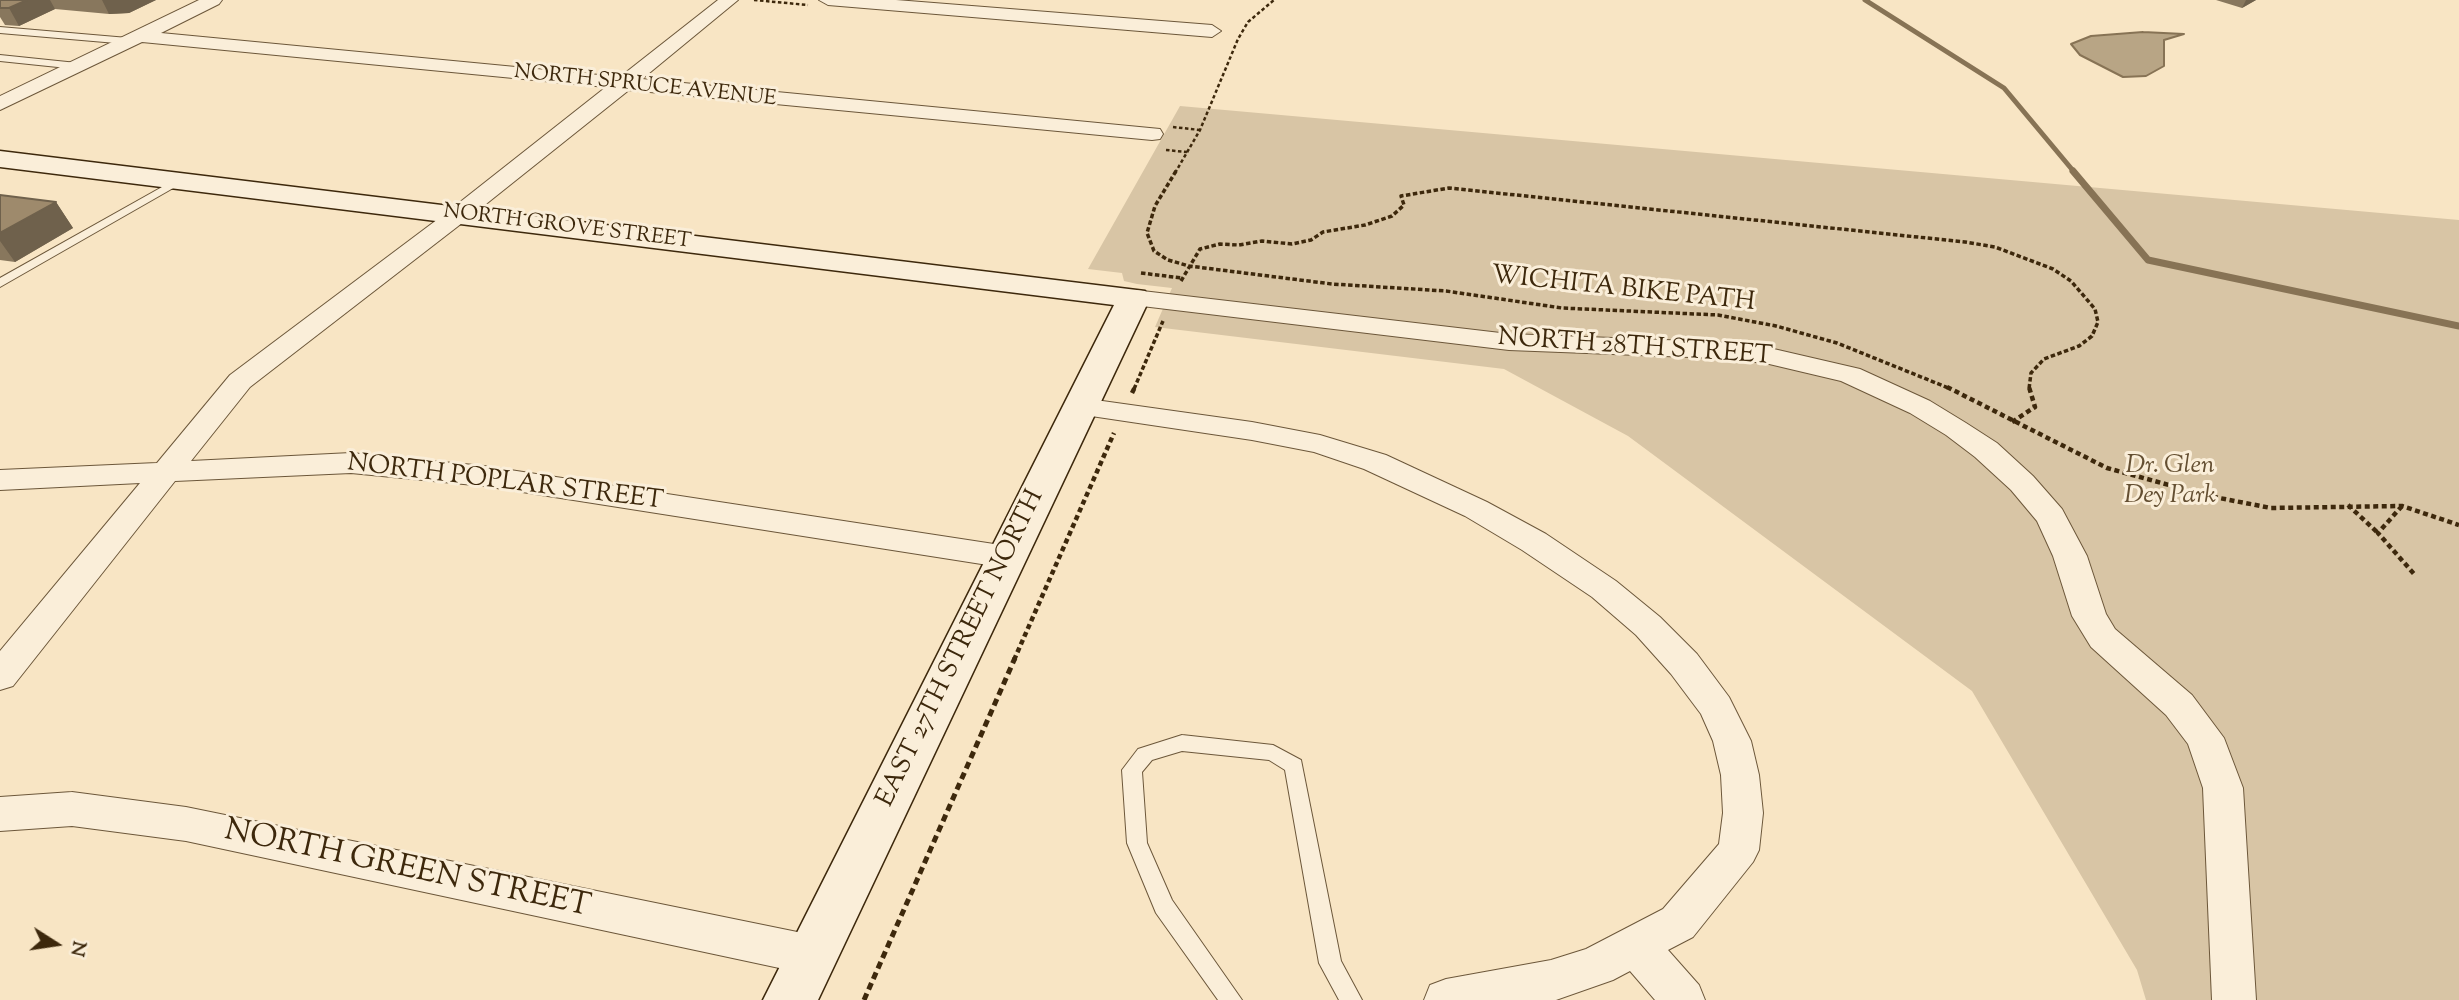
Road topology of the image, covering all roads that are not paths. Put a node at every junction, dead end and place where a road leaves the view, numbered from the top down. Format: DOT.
graph roads {
  1 [pos="213,0"];
  2 [pos="729,0"];
  3 [pos="828,0"];
  4 [pos="0,30"];
  5 [pos="1212,31"];
  6 [pos="133,39"];
  7 [pos="0,58"];
  8 [pos="77,66"];
  9 [pos="621,85"];
  10 [pos="0,104"];
  11 [pos="1152,135"];
  12 [pos="0,159"];
  13 [pos="178,181"];
  14 [pos="458,215"];
  15 [pos="0,283"];
  16 [pos="1153,300"];
  17 [pos="1081,407"];
  18 [pos="166,471"];
  19 [pos="0,480"];
  20 [pos="1007,556"];
  21 [pos="0,677"];
  22 [pos="0,814"];
  23 [pos="1637,947"];
  24 [pos="812,955"];
  25 [pos="790,1000"];
  26 [pos="1231,1000"];
  27 [pos="1351,1000"];
  28 [pos="1446,1000"];
  29 [pos="1683,1000"];
  30 [pos="2234,1000"];
  1 -- 6 [label="street"];
  2 -- 9 [label="street"];
  3 -- 5 [label="street"];
  4 -- 6 [label="lane"];
  6 -- 8 [label="street"];
  6 -- 9 [label="street, NORTH SPRUCE AVENUE"];
  7 -- 8 [label="lane"];
  8 -- 10 [label="street"];
  9 -- 11 [label="street, NORTH SPRUCE AVENUE"];
  9 -- 14 [label="street"];
  12 -- 13 [label="street, NORTH GROVE STREET"];
  13 -- 14 [label="street, NORTH GROVE STREET"];
  13 -- 15 [label="lane"];
  14 -- 16 [label="street, NORTH GROVE STREET"];
  14 -- 18 [label="street"];
  16 -- 17 [label="street, EAST 27TH STREET NORTH"];
  16 -- 30 [label="street, NORTH 28TH STREET"];
  17 -- 20 [label="street, EAST 27TH STREET NORTH"];
  17 -- 23 [label="street"];
  18 -- 19 [label="street, NORTH POPLAR STREET"];
  18 -- 20 [label="street, NORTH POPLAR STREET"];
  18 -- 21 [label="street"];
  20 -- 24 [label="street, EAST 27TH STREET NORTH"];
  22 -- 24 [label="street, NORTH GREEN STREET"];
  23 -- 28 [label="street"];
  23 -- 29 [label="street"];
  24 -- 25 [label="street, EAST 27TH STREET NORTH"];
  26 -- 27 [label="lane"];
}
